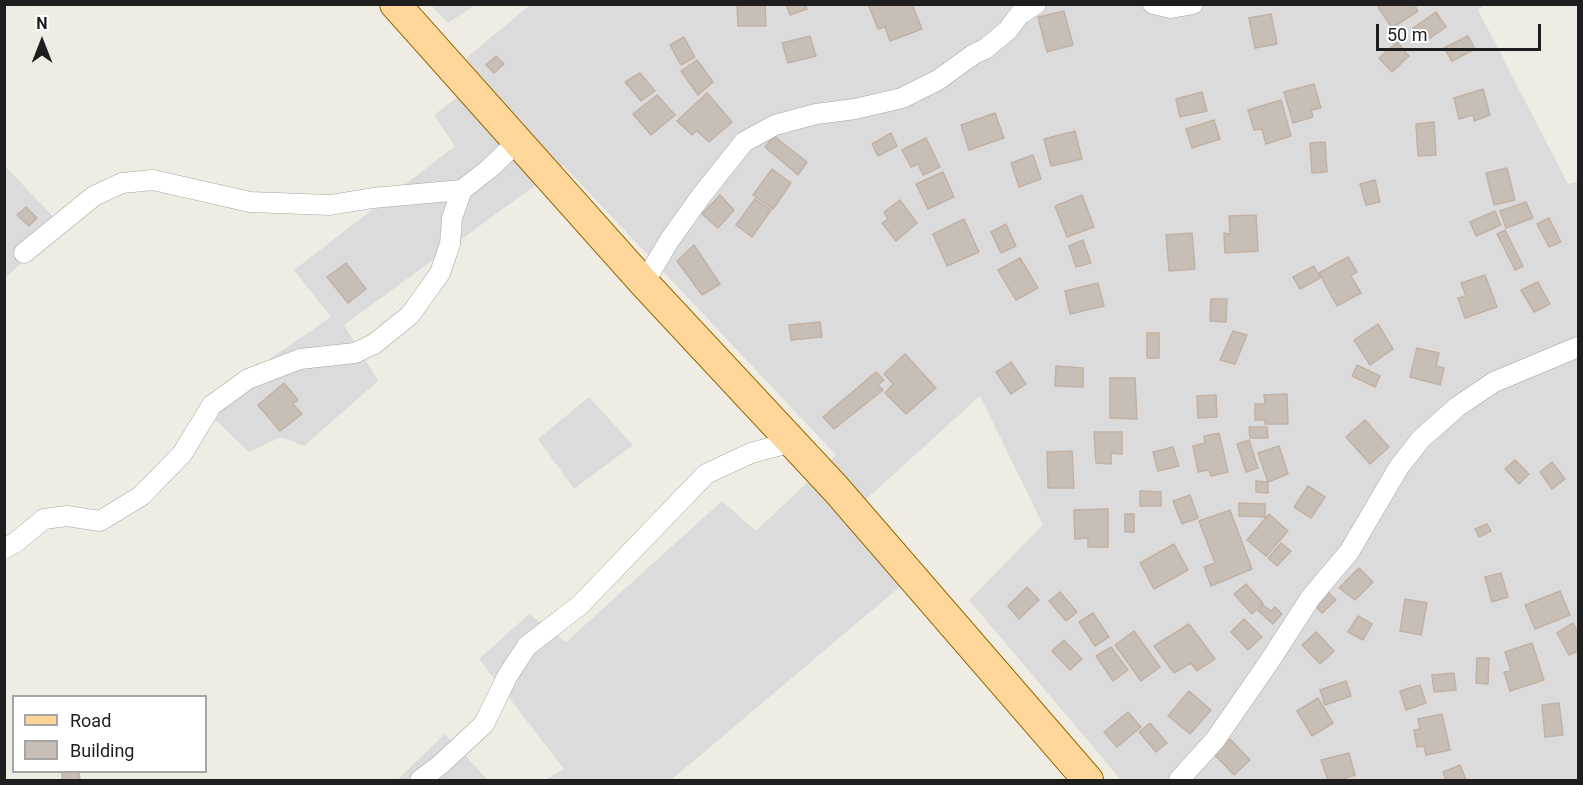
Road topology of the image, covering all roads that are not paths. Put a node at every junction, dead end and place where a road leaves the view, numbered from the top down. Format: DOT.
graph roads {
  1 [pos="395,4"];
  2 [pos="1036,4"];
  3 [pos="1154,4"];
  4 [pos="1193,4"];
  5 [pos="517,142"];
  6 [pos="462,190"];
  7 [pos="24,253"];
  8 [pos="644,283"];
  9 [pos="1578,347"];
  10 [pos="792,442"];
  11 [pos="4,549"];
  12 [pos="420,780"];
  13 [pos="1088,780"];
  14 [pos="1179,780"];
  1 -- 5 [label="main road"];
  2 -- 8 [label="street"];
  3 -- 4 [label="street"];
  5 -- 6 [label="street"];
  5 -- 8 [label="main road"];
  6 -- 7 [label="street"];
  6 -- 11 [label="street"];
  8 -- 10 [label="main road"];
  9 -- 14 [label="street"];
  10 -- 12 [label="street"];
  10 -- 13 [label="main road"];
}
